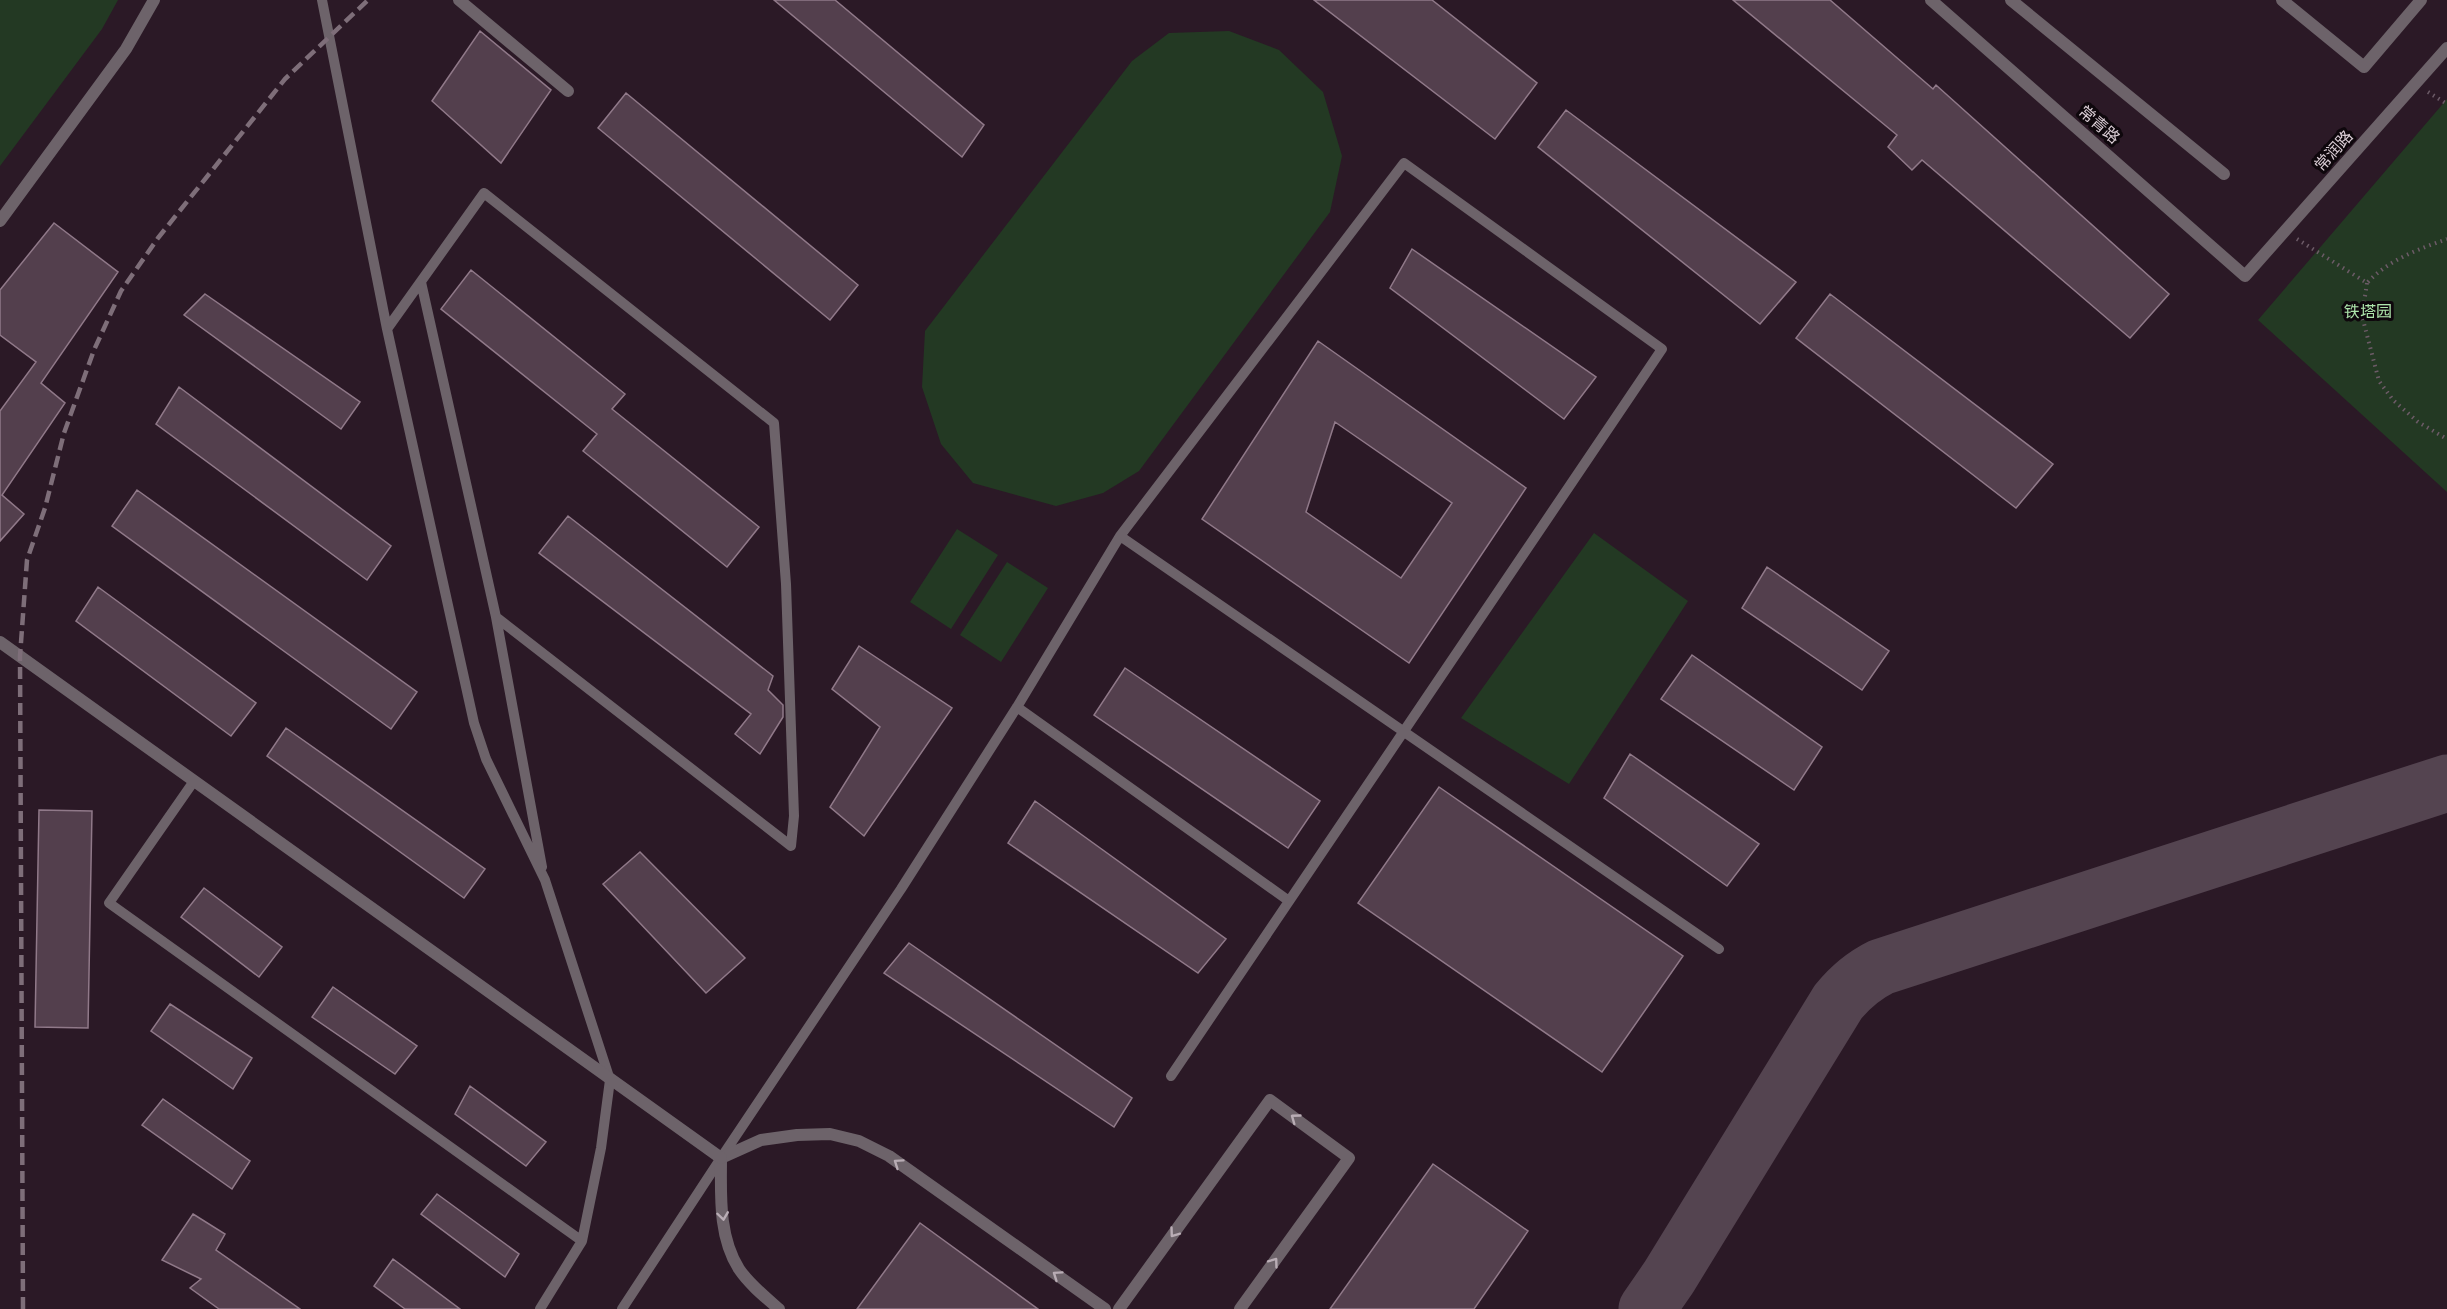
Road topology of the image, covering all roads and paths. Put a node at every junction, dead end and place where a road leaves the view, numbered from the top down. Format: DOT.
graph roads {
  1 [pos="154,0"];
  2 [pos="322,0"];
  3 [pos="459,0"];
  4 [pos="1931,0"];
  5 [pos="2011,0"];
  6 [pos="2282,0"];
  7 [pos="2421,0"];
  8 [pos="2447,48"];
  9 [pos="2415,84"];
  10 [pos="568,91"];
  11 [pos="2447,104"];
  12 [pos="2224,174"];
  13 [pos="0,221"];
  14 [pos="2284,231"];
  15 [pos="2447,239"];
  16 [pos="2246,276"];
  17 [pos="421,282"];
  18 [pos="2367,283"];
  19 [pos="387,329"];
  20 [pos="2447,439"];
  21 [pos="1120,536"];
  22 [pos="496,617"];
  23 [pos="0,642"];
  24 [pos="1017,707"];
  25 [pos="1404,732"];
  26 [pos="194,781"];
  27 [pos="545,880"];
  28 [pos="1289,901"];
  29 [pos="1719,949"];
  30 [pos="1172,1076"];
  31 [pos="610,1080"];
  32 [pos="721,1158"];
  33 [pos="582,1241"];
  34 [pos="540,1309"];
  35 [pos="622,1309"];
  36 [pos="779,1309"];
  37 [pos="1105,1309"];
  38 [pos="1119,1309"];
  39 [pos="1240,1309"];
  1 -- 13 [label="street"];
  2 -- 19 [label="lane"];
  3 -- 10 [label="street"];
  4 -- 16 [label="street, 常青路"];
  5 -- 12 [label="street"];
  6 -- 7 [label="street"];
  8 -- 9 [label="street, 常润路"];
  9 -- 11 [label="path"];
  9 -- 14 [label="street, 常润路"];
  14 -- 16 [label="street, 常润路"];
  14 -- 18 [label="path"];
  15 -- 18 [label="path"];
  17 -- 19 [label="lane"];
  17 -- 22 [label="lane"];
  17 -- 22 [label="lane"];
  18 -- 20 [label="path"];
  19 -- 27 [label="lane"];
  21 -- 24 [label="lane"];
  21 -- 25 [label="lane"];
  21 -- 25 [label="lane"];
  22 -- 27 [label="lane"];
  23 -- 26 [label="street"];
  24 -- 28 [label="lane"];
  24 -- 32 [label="lane"];
  25 -- 28 [label="lane"];
  25 -- 29 [label="lane"];
  26 -- 31 [label="street"];
  26 -- 33 [label="lane"];
  27 -- 31 [label="lane"];
  28 -- 30 [label="lane"];
  31 -- 32 [label="street"];
  31 -- 33 [label="lane"];
  32 -- 35 [label="lane"];
  32 -- 36 [label="street, one-way"];
  37 -- 32 [label="street, one-way"];
  33 -- 34 [label="lane"];
  39 -- 38 [label="street, one-way"];
}
